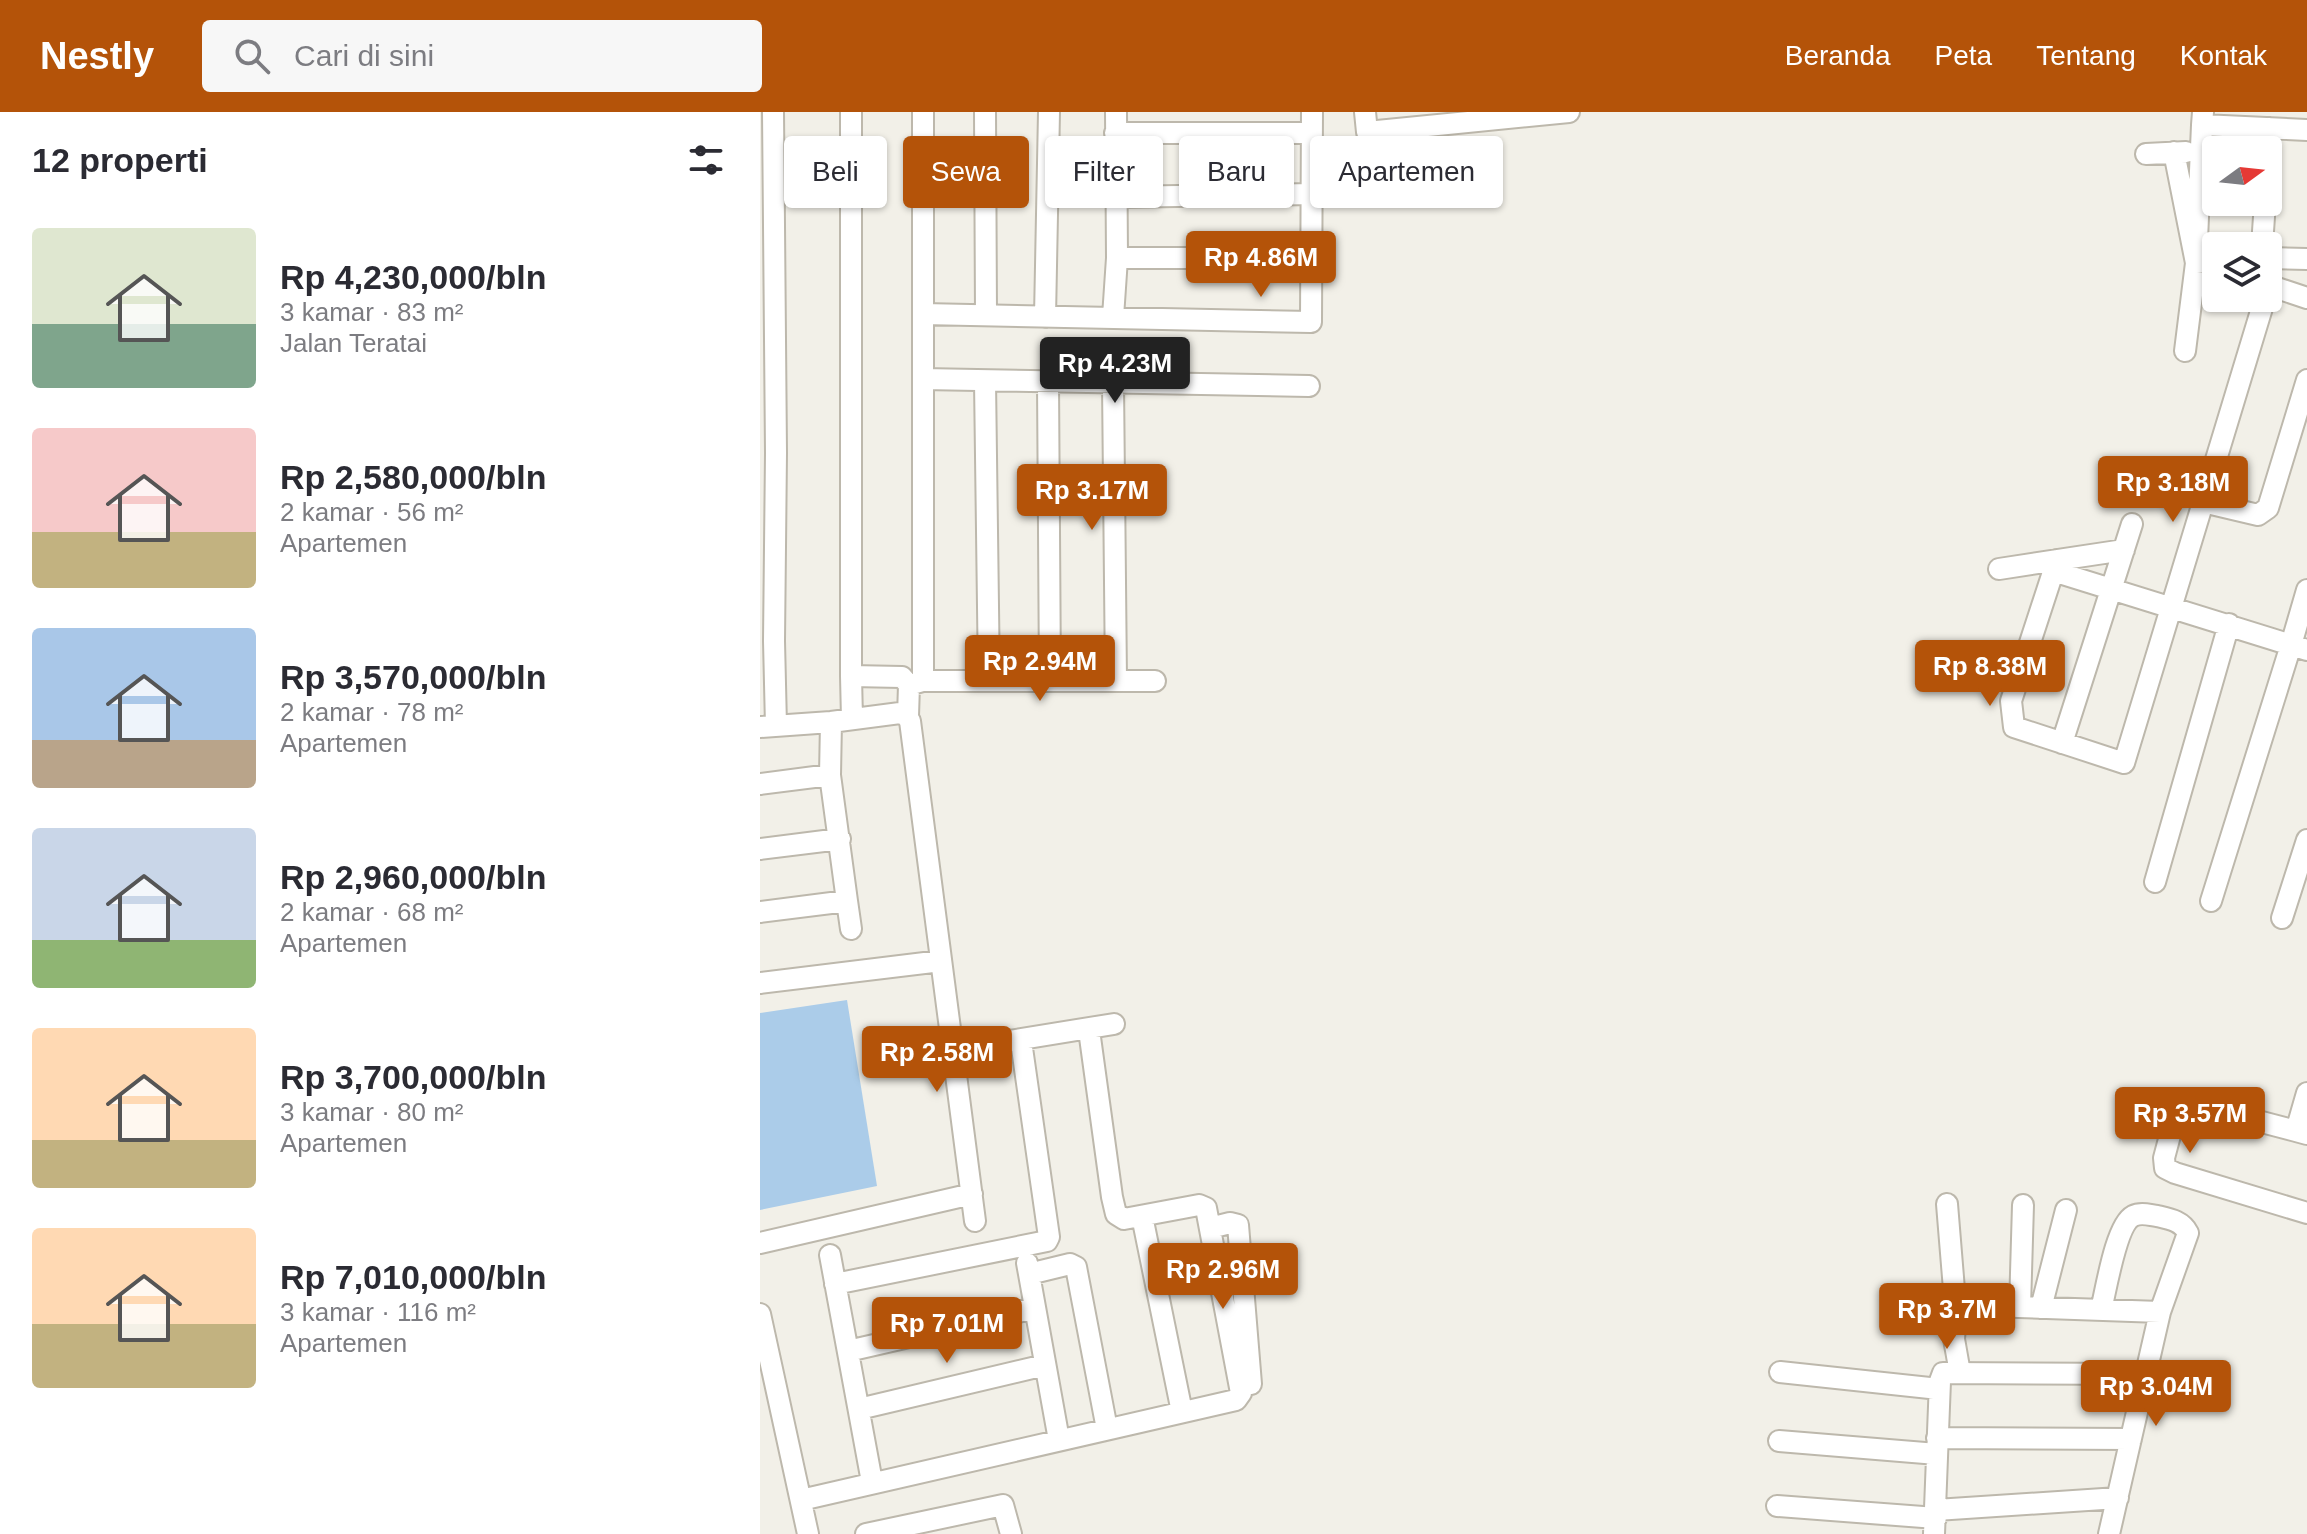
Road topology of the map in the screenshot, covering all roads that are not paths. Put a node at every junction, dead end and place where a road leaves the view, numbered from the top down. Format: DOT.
graph roads {
  1 [pos="773,112"];
  2 [pos="851,112"];
  3 [pos="923,112"];
  4 [pos="985,112"];
  5 [pos="1049,112"];
  6 [pos="1312,112"];
  7 [pos="1365,112"];
  8 [pos="1561,112"];
  9 [pos="1569,112"];
  10 [pos="1490,116"];
  11 [pos="1428,119"];
  12 [pos="2202,119"];
  13 [pos="1115,122"];
  14 [pos="2269,128"];
  15 [pos="2307,130"];
  16 [pos="1311,133"];
  17 [pos="1311,136"];
  18 [pos="2269,136"];
  19 [pos="2202,151"];
  20 [pos="2174,152"];
  21 [pos="2146,154"];
  22 [pos="1310,194"];
  23 [pos="1163,196"];
  24 [pos="1116,208"];
  25 [pos="1312,208"];
  26 [pos="2202,248"];
  27 [pos="1117,258"];
  28 [pos="1312,258"];
  29 [pos="2282,258"];
  30 [pos="2307,259"];
  31 [pos="2202,279"];
  32 [pos="2282,291"];
  33 [pos="2307,298"];
  34 [pos="2261,312"];
  35 [pos="923,314"];
  36 [pos="986,315"];
  37 [pos="1045,317"];
  38 [pos="1113,317"];
  39 [pos="2185,351"];
  40 [pos="923,379"];
  41 [pos="2307,380"];
  42 [pos="985,381"];
  43 [pos="1048,382"];
  44 [pos="1113,383"];
  45 [pos="767,386"];
  46 [pos="1309,386"];
  47 [pos="768,452"];
  48 [pos="2203,502"];
  49 [pos="767,514"];
  50 [pos="2132,524"];
  51 [pos="2124,550"];
  52 [pos="2055,566"];
  53 [pos="1999,569"];
  54 [pos="767,579"];
  55 [pos="2111,589"];
  56 [pos="2307,590"];
  57 [pos="2171,607"];
  58 [pos="2229,624"];
  59 [pos="767,640"];
  60 [pos="2299,647"];
  61 [pos="851,676"];
  62 [pos="989,681"];
  63 [pos="1050,681"];
  64 [pos="1116,681"];
  65 [pos="1155,681"];
  66 [pos="916,683"];
  67 [pos="768,716"];
  68 [pos="908,716"];
  69 [pos="852,719"];
  70 [pos="831,722"];
  71 [pos="2062,743"];
  72 [pos="830,775"];
  73 [pos="760,784"];
  74 [pos="840,839"];
  75 [pos="2307,840"];
  76 [pos="760,849"];
  77 [pos="2155,882"];
  78 [pos="847,901"];
  79 [pos="2211,901"];
  80 [pos="760,912"];
  81 [pos="2282,918"];
  82 [pos="851,929"];
  83 [pos="941,961"];
  84 [pos="760,983"];
  85 [pos="1114,1024"];
  86 [pos="1089,1030"];
  87 [pos="1021,1041"];
  88 [pos="954,1050"];
  89 [pos="2307,1093"];
  90 [pos="2301,1133"];
  91 [pos="972,1194"];
  92 [pos="1947,1204"];
  93 [pos="2023,1205"];
  94 [pos="2066,1210"];
  95 [pos="2307,1213"];
  96 [pos="1142,1216"];
  97 [pos="975,1221"];
  98 [pos="1210,1228"];
  99 [pos="760,1243"];
  100 [pos="1024,1247"];
  101 [pos="830,1255"];
  102 [pos="1029,1274"];
  103 [pos="835,1284"];
  104 [pos="2020,1307"];
  105 [pos="1035,1308"];
  106 [pos="2041,1308"];
  107 [pos="2101,1310"];
  108 [pos="2160,1312"];
  109 [pos="760,1314"];
  110 [pos="1956,1314"];
  111 [pos="848,1351"];
  112 [pos="1045,1365"];
  113 [pos="1780,1372"];
  114 [pos="1960,1373"];
  115 [pos="2146,1374"];
  116 [pos="1939,1389"];
  117 [pos="1241,1393"];
  118 [pos="859,1409"];
  119 [pos="1182,1412"];
  120 [pos="1107,1429"];
  121 [pos="2131,1439"];
  122 [pos="1059,1440"];
  123 [pos="1779,1441"];
  124 [pos="1937,1446"];
  125 [pos="872,1482"];
  126 [pos="2118,1498"];
  127 [pos="801,1500"];
  128 [pos="1777,1506"];
  129 [pos="1935,1521"];
  130 [pos="943,1526"];
  131 [pos="873,1533"];
  132 [pos="808,1534"];
  133 [pos="1011,1534"];
  134 [pos="2109,1534"];
  1 -- 45 [label="street"];
  2 -- 61 [label="street"];
  3 -- 35 [label="street"];
  4 -- 36 [label="street"];
  5 -- 37 [label="street"];
  6 -- 16 [label="street"];
  7 -- 11 [label="street"];
  8 -- 9 [label="street"];
  8 -- 10 [label="street"];
  10 -- 11 [label="street"];
  12 -- 14 [label="street"];
  13 -- 16 [label="street"];
  14 -- 15 [label="street"];
  14 -- 18 [label="street"];
  16 -- 17 [label="street"];
  19 -- 20 [label="street"];
  20 -- 21 [label="street"];
  20 -- 26 [label="street"];
  22 -- 23 [label="street"];
  24 -- 27 [label="street"];
  25 -- 28 [label="street"];
  27 -- 28 [label="street"];
  27 -- 38 [label="street"];
  28 -- 38 [label="street"];
  29 -- 30 [label="street"];
  31 -- 39 [label="street"];
  32 -- 33 [label="street"];
  34 -- 48 [label="street"];
  35 -- 36 [label="street"];
  35 -- 40 [label="street"];
  36 -- 37 [label="street"];
  37 -- 38 [label="street"];
  40 -- 42 [label="street"];
  40 -- 66 [label="street"];
  41 -- 48 [label="street"];
  42 -- 43 [label="street"];
  42 -- 62 [label="street"];
  43 -- 44 [label="street"];
  43 -- 63 [label="street"];
  44 -- 46 [label="street"];
  44 -- 64 [label="street"];
  45 -- 47 [label="street"];
  47 -- 49 [label="street"];
  48 -- 57 [label="street"];
  49 -- 54 [label="street"];
  50 -- 51 [label="street"];
  51 -- 52 [label="street"];
  51 -- 55 [label="street"];
  52 -- 53 [label="street"];
  52 -- 55 [label="street"];
  52 -- 71 [label="street"];
  54 -- 59 [label="street"];
  55 -- 57 [label="street"];
  55 -- 71 [label="street"];
  56 -- 60 [label="street"];
  57 -- 58 [label="street"];
  57 -- 71 [label="street"];
  58 -- 60 [label="street"];
  58 -- 77 [label="street"];
  59 -- 67 [label="street"];
  60 -- 79 [label="street"];
  61 -- 66 [label="street"];
  61 -- 69 [label="street"];
  62 -- 63 [label="street"];
  62 -- 66 [label="street"];
  63 -- 64 [label="street"];
  64 -- 65 [label="street"];
  66 -- 68 [label="street"];
  67 -- 70 [label="street"];
  68 -- 69 [label="street"];
  68 -- 83 [label="street"];
  69 -- 70 [label="street"];
  70 -- 72 [label="street"];
  72 -- 73 [label="street"];
  72 -- 74 [label="street"];
  74 -- 76 [label="street"];
  74 -- 78 [label="street"];
  75 -- 81 [label="street"];
  78 -- 80 [label="street"];
  78 -- 82 [label="street"];
  83 -- 84 [label="street"];
  83 -- 88 [label="street"];
  85 -- 86 [label="street"];
  86 -- 87 [label="street"];
  86 -- 96 [label="street"];
  87 -- 88 [label="street"];
  87 -- 100 [label="street"];
  88 -- 91 [label="street"];
  89 -- 90 [label="street"];
  90 -- 95 [label="street"];
  91 -- 97 [label="street"];
  91 -- 99 [label="street"];
  92 -- 110 [label="street"];
  93 -- 104 [label="street"];
  94 -- 106 [label="street"];
  96 -- 98 [label="street"];
  96 -- 119 [label="street"];
  98 -- 117 [label="street"];
  98 -- 117 [label="street"];
  100 -- 102 [label="street"];
  100 -- 103 [label="street"];
  101 -- 103 [label="street"];
  102 -- 105 [label="street"];
  102 -- 120 [label="street"];
  103 -- 111 [label="street"];
  104 -- 106 [label="street"];
  104 -- 110 [label="street"];
  105 -- 111 [label="street"];
  105 -- 112 [label="street"];
  106 -- 107 [label="street"];
  107 -- 108 [label="street"];
  107 -- 108 [label="street"];
  108 -- 115 [label="street"];
  109 -- 127 [label="street"];
  110 -- 114 [label="street"];
  111 -- 118 [label="street"];
  112 -- 118 [label="street"];
  112 -- 122 [label="street"];
  113 -- 116 [label="street"];
  114 -- 115 [label="street"];
  114 -- 116 [label="street"];
  115 -- 121 [label="street"];
  116 -- 124 [label="street"];
  117 -- 119 [label="street"];
  118 -- 125 [label="street"];
  119 -- 120 [label="street"];
  120 -- 122 [label="street"];
  121 -- 124 [label="street"];
  121 -- 126 [label="street"];
  122 -- 125 [label="street"];
  123 -- 124 [label="street"];
  124 -- 129 [label="street"];
  125 -- 127 [label="street"];
  126 -- 129 [label="street"];
  126 -- 134 [label="street"];
  127 -- 132 [label="street"];
  128 -- 129 [label="street"];
  130 -- 131 [label="street"];
  130 -- 133 [label="street"];
}
